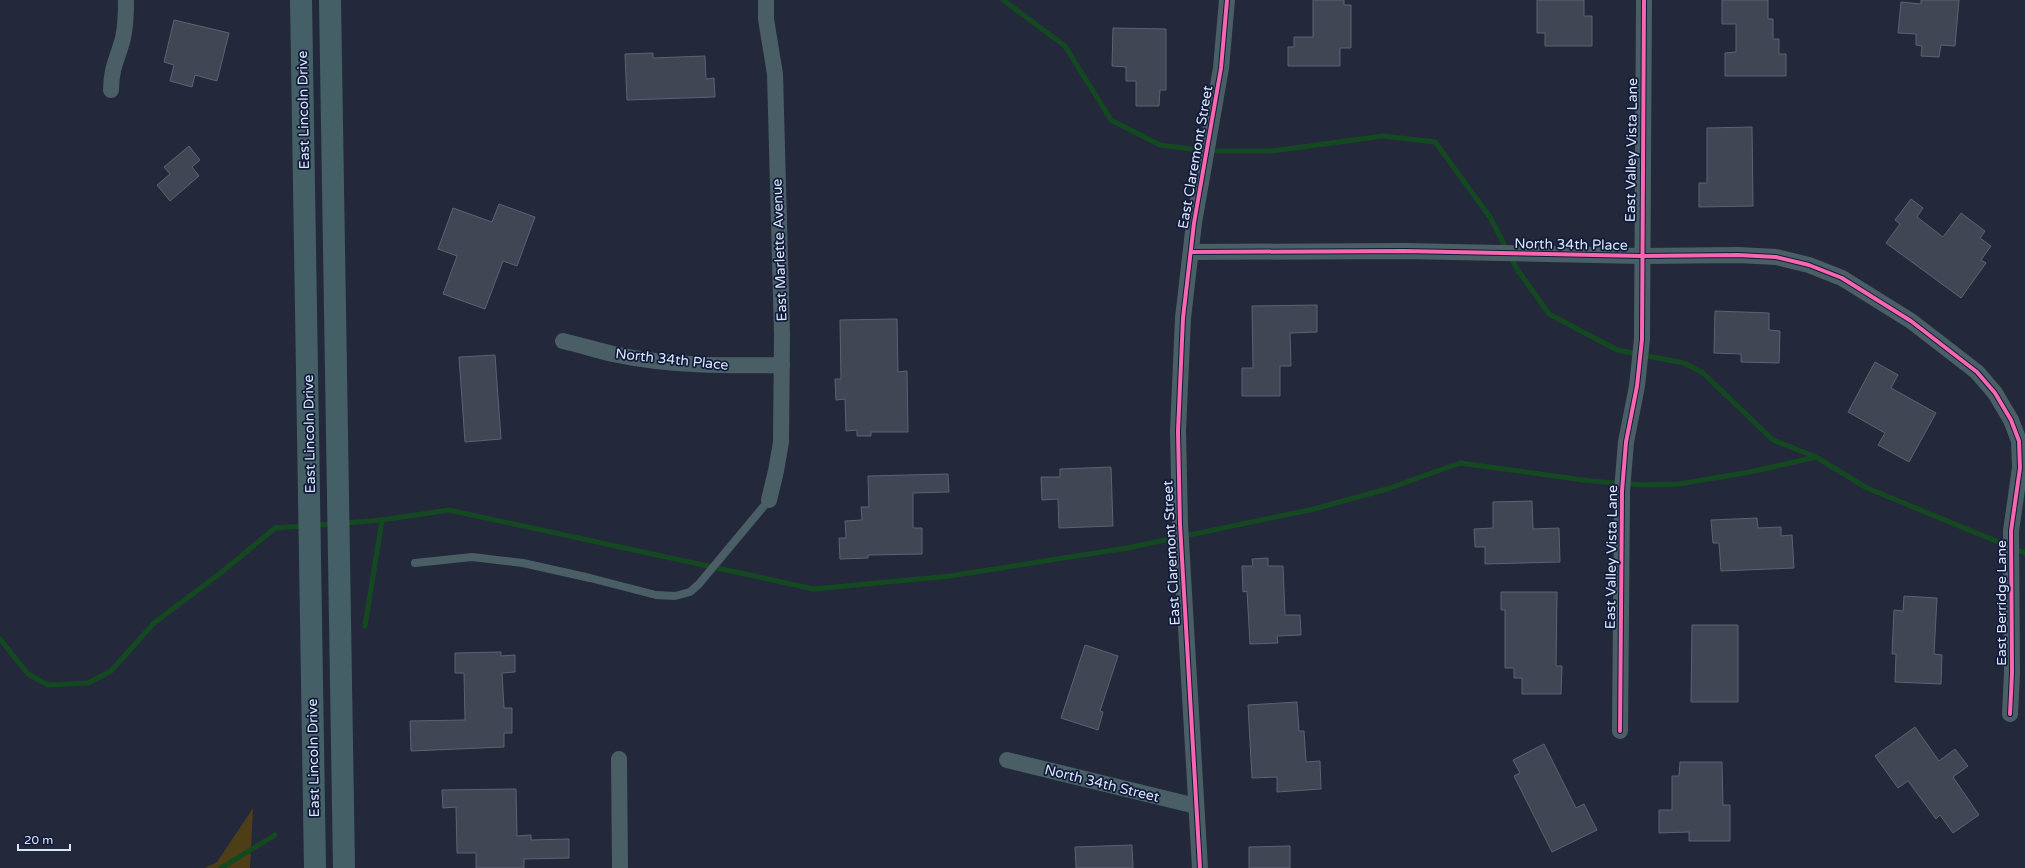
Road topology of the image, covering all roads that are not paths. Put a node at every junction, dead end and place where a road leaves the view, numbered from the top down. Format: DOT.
graph roads {
  1 [pos="126,0"];
  2 [pos="301,0"];
  3 [pos="330,0"];
  4 [pos="766,0"];
  5 [pos="1227,0"];
  6 [pos="1644,0"];
  7 [pos="110,90"];
  8 [pos="1191,252"];
  9 [pos="1641,256"];
  10 [pos="563,341"];
  11 [pos="782,365"];
  12 [pos="2023,468"];
  13 [pos="769,500"];
  14 [pos="415,563"];
  15 [pos="311,573"];
  16 [pos="339,573"];
  17 [pos="2010,714"];
  18 [pos="1620,731"];
  19 [pos="619,759"];
  20 [pos="1007,760"];
  21 [pos="1196,806"];
  22 [pos="315,868"];
  23 [pos="344,868"];
  24 [pos="620,868"];
  25 [pos="1200,868"];
  1 -- 7 [label="street"];
  2 -- 15 [label="main road, East Lincoln Drive"];
  3 -- 16 [label="main road, East Lincoln Drive"];
  4 -- 11 [label="street, East Marlette Avenue"];
  5 -- 8 [label="street, East Claremont Street"];
  6 -- 9 [label="street, East Valley Vista Lane"];
  8 -- 9 [label="street, North 34th Place"];
  8 -- 21 [label="street, East Claremont Street"];
  9 -- 12 [label="street, North 34th Place"];
  9 -- 18 [label="street, East Valley Vista Lane"];
  10 -- 11 [label="street, North 34th Place"];
  11 -- 13 [label="street, East Marlette Avenue"];
  12 -- 17 [label="street, East Berridge Lane"];
  13 -- 14 [label="lane"];
  15 -- 16 [label="main road"];
  15 -- 22 [label="main road, East Lincoln Drive"];
  16 -- 23 [label="main road, East Lincoln Drive"];
  19 -- 24 [label="street"];
  20 -- 21 [label="street, North 34th Street"];
  21 -- 25 [label="street, East Claremont Street"];
}
